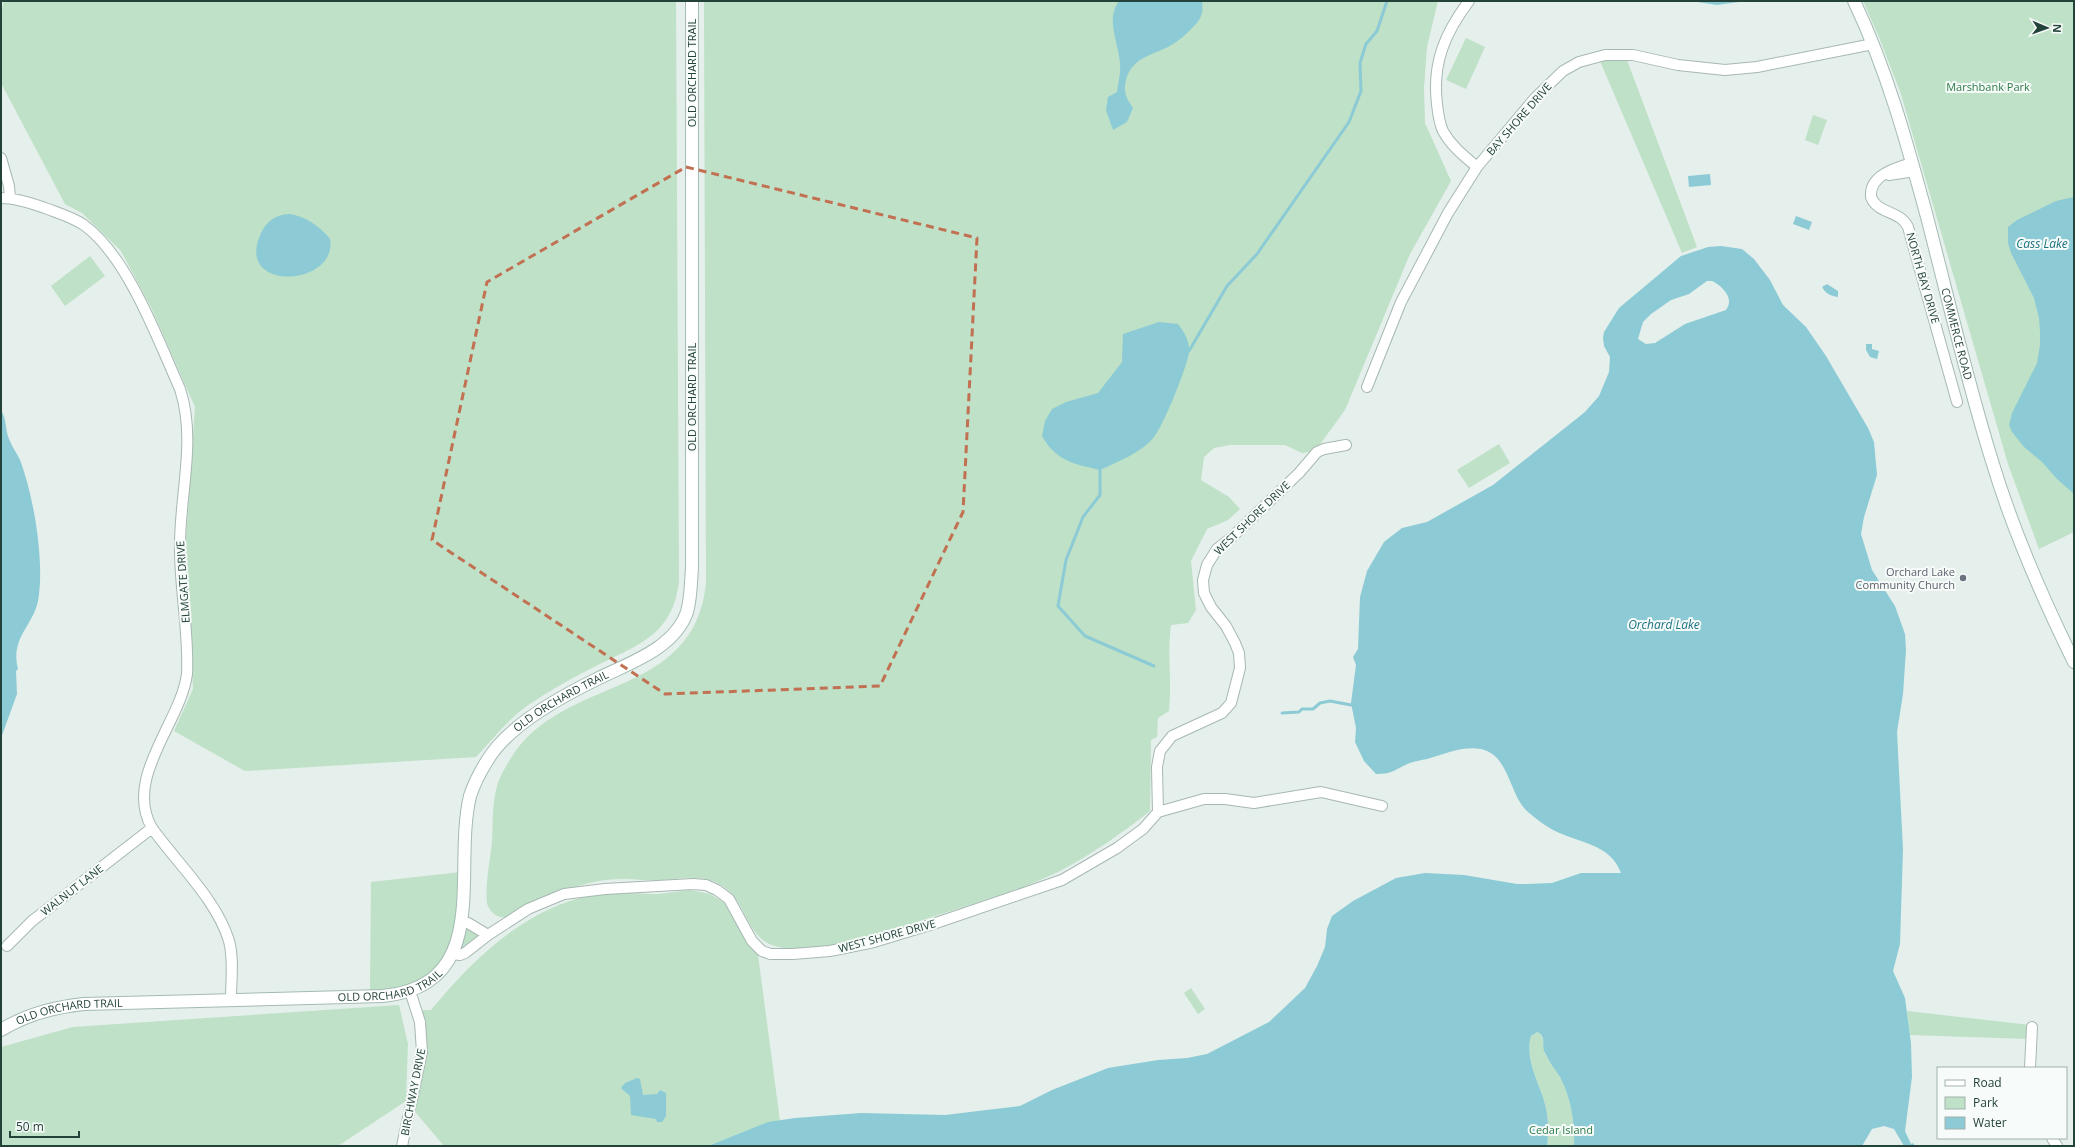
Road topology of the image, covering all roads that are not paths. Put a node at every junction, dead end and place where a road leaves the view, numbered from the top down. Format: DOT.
graph roads {
  1 [pos="692,1"];
  2 [pos="1470,1"];
  3 [pos="1854,1"];
  4 [pos="1873,44"];
  5 [pos="1,158"];
  6 [pos="1477,167"];
  7 [pos="1914,167"];
  8 [pos="5,198"];
  9 [pos="1367,387"];
  10 [pos="1957,402"];
  11 [pos="1346,445"];
  12 [pos="2074,662"];
  13 [pos="1382,806"];
  14 [pos="1158,812"];
  15 [pos="152,828"];
  16 [pos="461,921"];
  17 [pos="488,935"];
  18 [pos="7,946"];
  19 [pos="453,954"];
  20 [pos="410,991"];
  21 [pos="231,999"];
  22 [pos="2032,1027"];
  23 [pos="1,1030"];
  24 [pos="2030,1067"];
  25 [pos="402,1146"];
  1 -- 16 [label="street, OLD ORCHARD TRAIL"];
  2 -- 6 [label="street"];
  3 -- 4 [label="street, COMMERCE ROAD"];
  4 -- 6 [label="street, BAY SHORE DRIVE"];
  4 -- 7 [label="street, COMMERCE ROAD"];
  5 -- 8 [label="street"];
  6 -- 9 [label="street, BAY SHORE DRIVE"];
  7 -- 10 [label="street, NORTH BAY DRIVE"];
  7 -- 12 [label="street, COMMERCE ROAD"];
  8 -- 15 [label="street, ELMGATE DRIVE"];
  11 -- 14 [label="street, WEST SHORE DRIVE"];
  13 -- 14 [label="street"];
  14 -- 17 [label="street, WEST SHORE DRIVE"];
  15 -- 18 [label="street, WALNUT LANE"];
  15 -- 21 [label="street, ELMGATE DRIVE"];
  16 -- 17 [label="street"];
  16 -- 19 [label="street, OLD ORCHARD TRAIL"];
  17 -- 19 [label="street, WEST SHORE DRIVE"];
  19 -- 20 [label="street, OLD ORCHARD TRAIL"];
  20 -- 21 [label="street, OLD ORCHARD TRAIL"];
  20 -- 25 [label="street, BIRCHWAY DRIVE"];
  21 -- 23 [label="street, OLD ORCHARD TRAIL"];
  22 -- 24 [label="street"];
}
